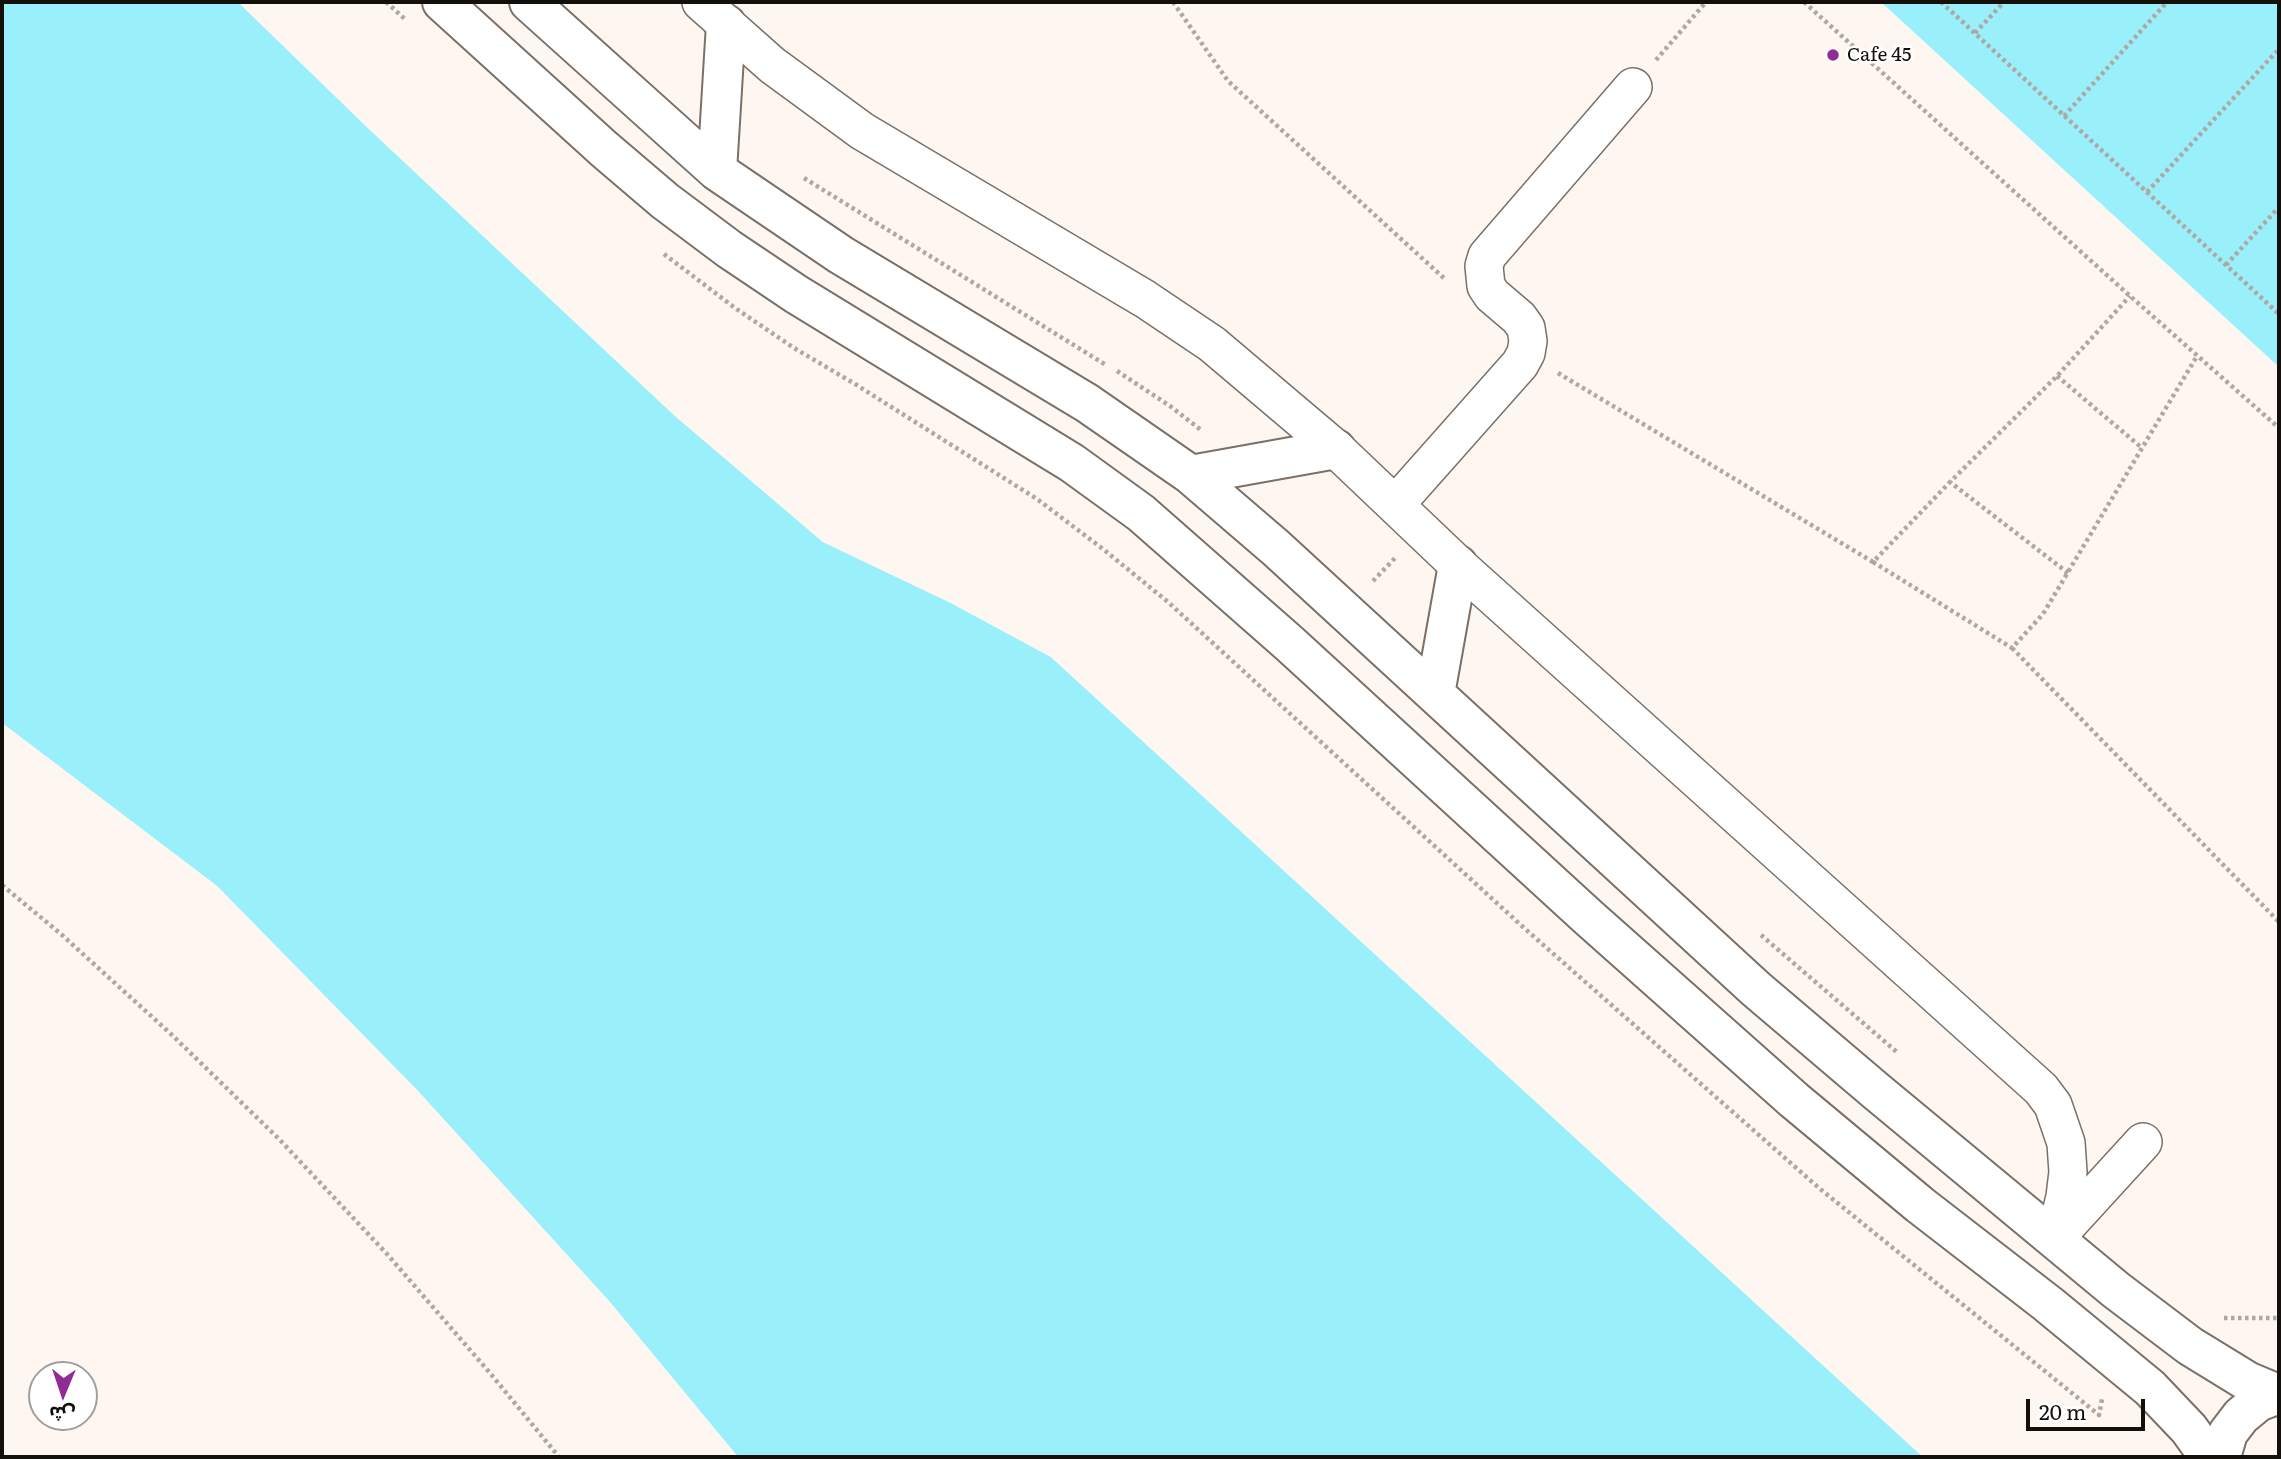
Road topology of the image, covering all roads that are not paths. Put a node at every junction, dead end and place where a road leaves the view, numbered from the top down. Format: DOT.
graph roads {
  1 [pos="442,2"];
  2 [pos="529,2"];
  3 [pos="714,13"];
  4 [pos="1633,87"];
  5 [pos="717,171"];
  6 [pos="1336,449"];
  7 [pos="1191,475"];
  8 [pos="1395,505"];
  9 [pos="1458,565"];
  10 [pos="1435,694"];
  11 [pos="2143,1142"];
  12 [pos="2055,1238"];
  13 [pos="2279,1394"];
  14 [pos="2208,1457"];
  15 [pos="2221,1457"];
  1 -- 14 [label="street"];
  2 -- 5 [label="street"];
  3 -- 5 [label="street"];
  3 -- 6 [label="street"];
  4 -- 8 [label="street"];
  5 -- 7 [label="street"];
  6 -- 7 [label="street"];
  6 -- 8 [label="street"];
  7 -- 10 [label="street"];
  8 -- 9 [label="street"];
  9 -- 10 [label="street"];
  9 -- 12 [label="street"];
  10 -- 12 [label="street"];
  11 -- 12 [label="street"];
  12 -- 13 [label="street"];
  13 -- 15 [label="street"];
}
